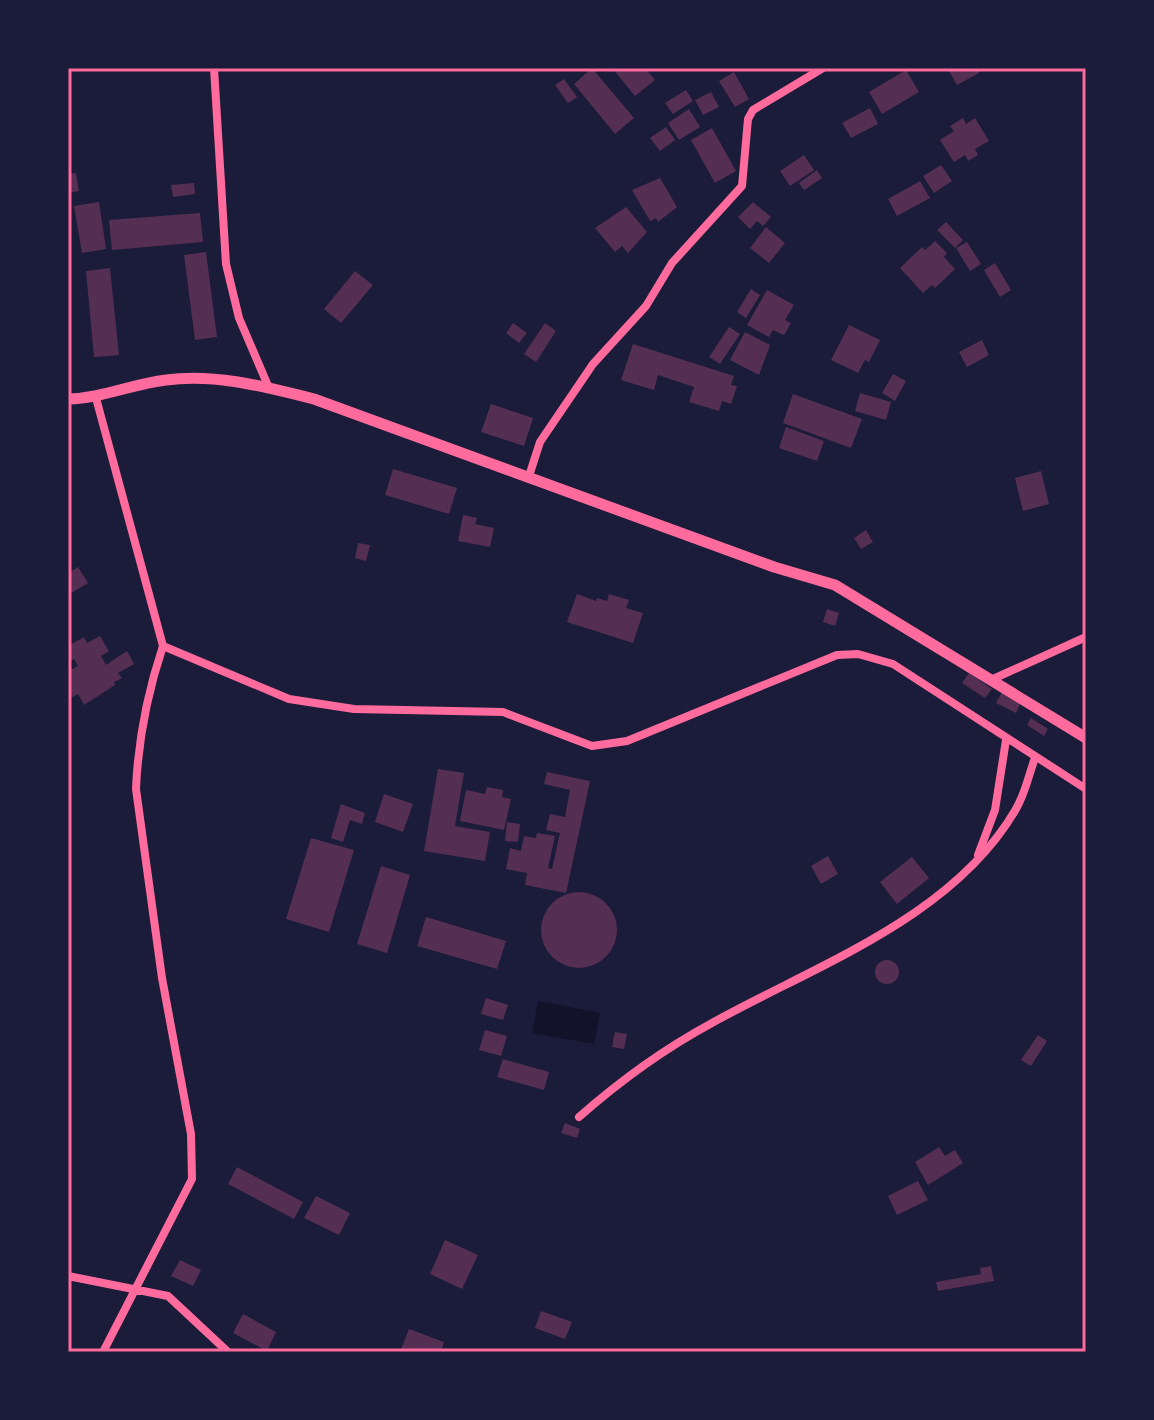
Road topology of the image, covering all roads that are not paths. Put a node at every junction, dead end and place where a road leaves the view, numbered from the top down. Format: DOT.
graph roads {
  1 [pos="214,68"];
  2 [pos="823,68"];
  3 [pos="269,388"];
  4 [pos="96,398"];
  5 [pos="68,399"];
  6 [pos="529,476"];
  7 [pos="1086,637"];
  8 [pos="163,646"];
  9 [pos="993,679"];
  10 [pos="1086,738"];
  11 [pos="1006,740"];
  12 [pos="1035,758"];
  13 [pos="1086,789"];
  14 [pos="976,860"];
  15 [pos="579,1117"];
  16 [pos="68,1276"];
  17 [pos="134,1289"];
  18 [pos="103,1352"];
  19 [pos="228,1352"];
  1 -- 3 [label="street"];
  2 -- 6 [label="street"];
  3 -- 4 [label="street"];
  3 -- 6 [label="street"];
  4 -- 5 [label="street"];
  4 -- 8 [label="street"];
  6 -- 9 [label="street"];
  7 -- 9 [label="street"];
  8 -- 11 [label="street"];
  8 -- 17 [label="street"];
  9 -- 10 [label="street"];
  11 -- 12 [label="street"];
  11 -- 14 [label="street"];
  12 -- 13 [label="street"];
  12 -- 14 [label="street"];
  14 -- 15 [label="street"];
  16 -- 17 [label="street"];
  17 -- 18 [label="street"];
  17 -- 19 [label="street"];
}
